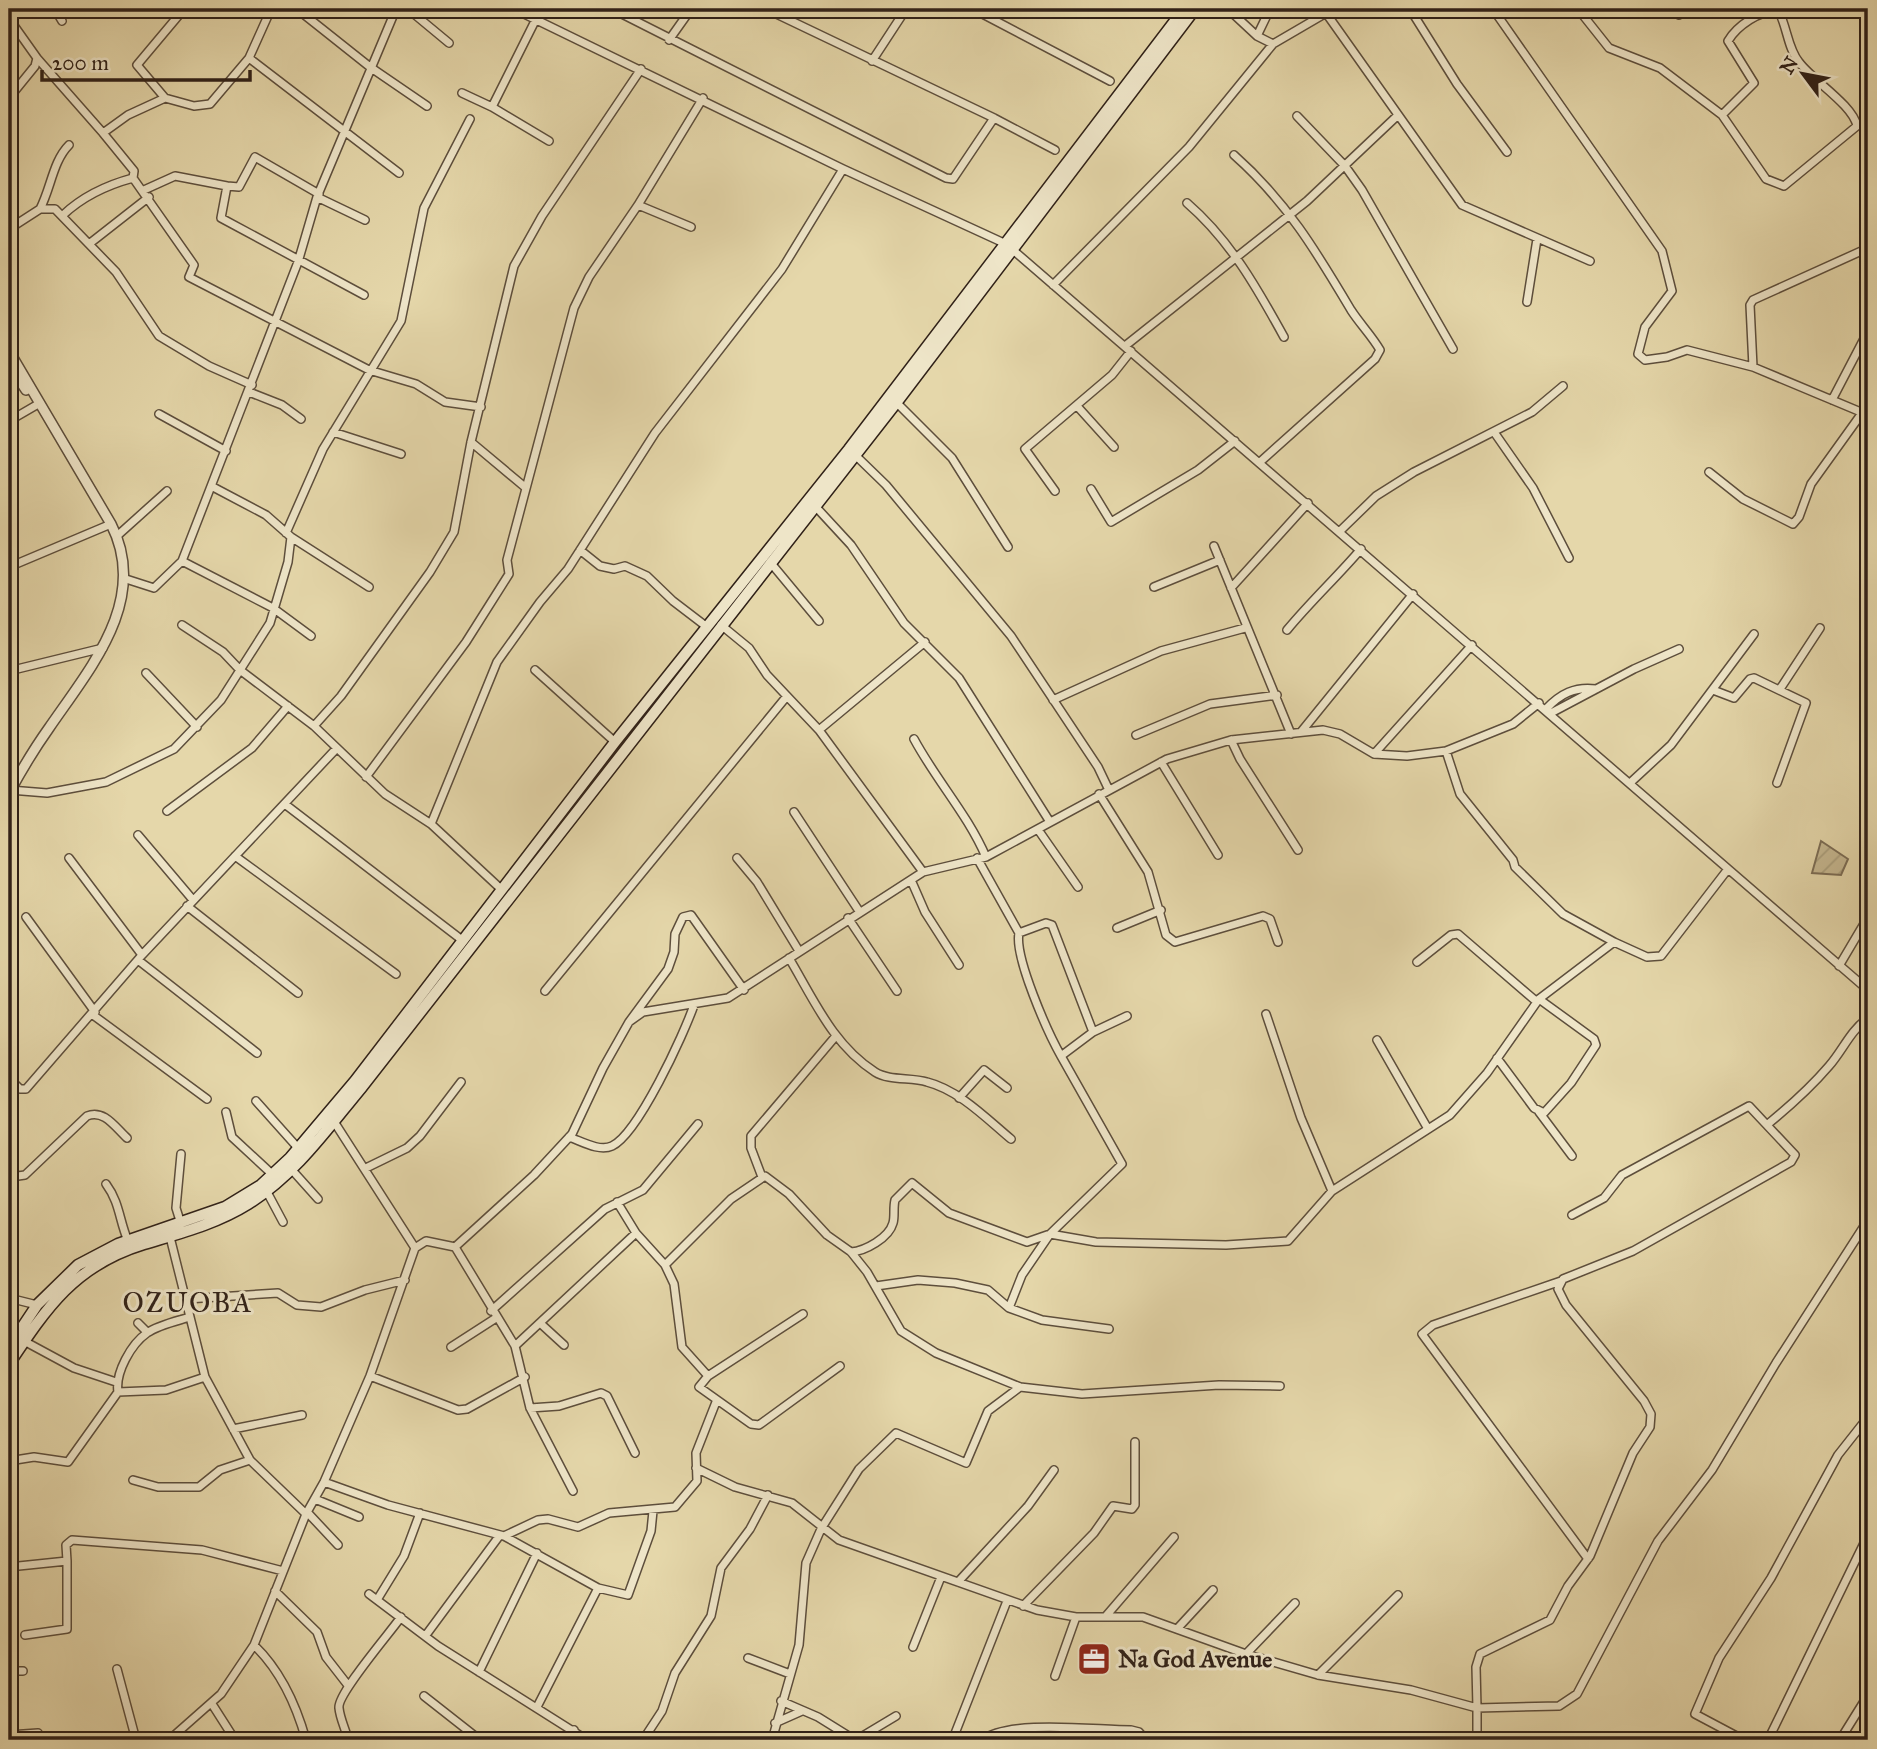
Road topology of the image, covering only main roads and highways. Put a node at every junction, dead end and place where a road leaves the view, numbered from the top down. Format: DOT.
graph roads {
  1 [pos="1184,9"];
  2 [pos="1195,9"];
  3 [pos="1009,247"];
  4 [pos="852,452"];
  5 [pos="331,1117"];
  6 [pos="9,1347"];
  7 [pos="9,1364"];
  1 -- 3 [label="main road"];
  2 -- 3 [label="main road"];
  3 -- 4 [label="main road"];
  3 -- 4 [label="main road"];
  4 -- 5 [label="main road"];
  4 -- 5 [label="main road"];
  5 -- 6 [label="main road"];
  5 -- 7 [label="main road"];
}
